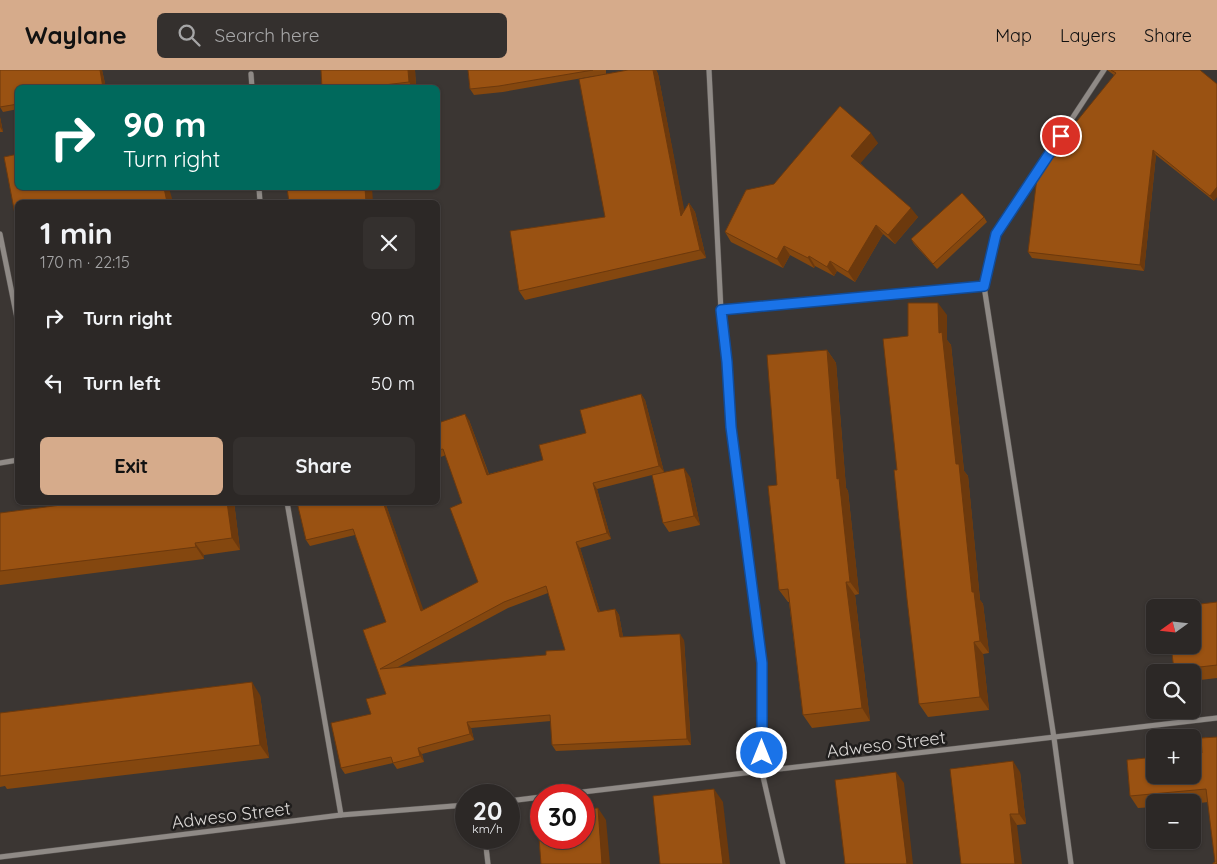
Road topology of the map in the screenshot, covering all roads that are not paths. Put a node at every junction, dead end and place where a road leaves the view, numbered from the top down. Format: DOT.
graph roads {
  1 [pos="709,70"];
  2 [pos="1104,70"];
  3 [pos="251,74"];
  4 [pos="252,85"];
  5 [pos="0,234"];
  6 [pos="984,286"];
  7 [pos="15,308"];
  8 [pos="721,310"];
  9 [pos="15,460"];
  10 [pos="0,462"];
  11 [pos="289,505"];
  12 [pos="1217,718"];
  13 [pos="1054,738"];
  14 [pos="762,772"];
  15 [pos="595,791"];
  16 [pos="455,806"];
  17 [pos="341,815"];
  18 [pos="487,849"];
  19 [pos="0,857"];
  20 [pos="488,864"];
  21 [pos="783,864"];
  22 [pos="1071,864"];
  1 -- 8 [label="street"];
  2 -- 6 [label="street"];
  3 -- 4 [label="street"];
  5 -- 7 [label="street"];
  6 -- 8 [label="street"];
  6 -- 13 [label="street"];
  8 -- 14 [label="street"];
  9 -- 10 [label="street"];
  11 -- 17 [label="street"];
  12 -- 13 [label="street, Adweso Street"];
  13 -- 14 [label="street, Adweso Street"];
  13 -- 22 [label="street"];
  14 -- 15 [label="street, Adweso Street"];
  14 -- 21 [label="street"];
  16 -- 17 [label="street, Adweso Street"];
  17 -- 19 [label="street, Adweso Street"];
  18 -- 20 [label="street"];
}
